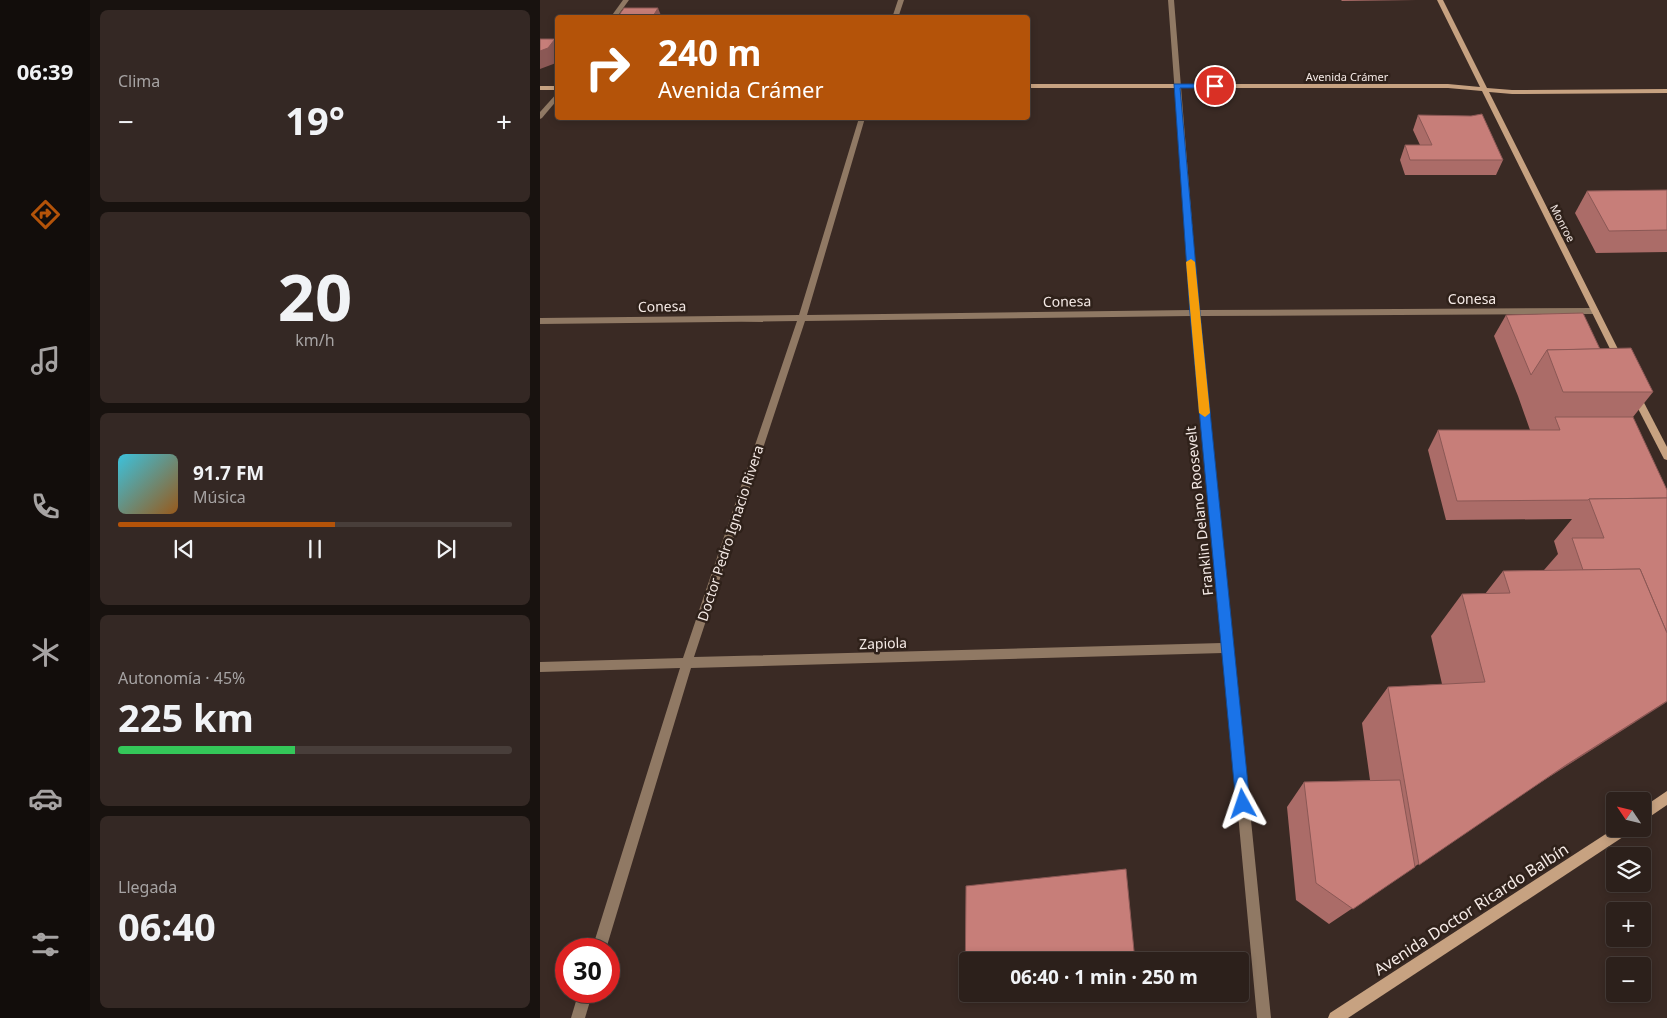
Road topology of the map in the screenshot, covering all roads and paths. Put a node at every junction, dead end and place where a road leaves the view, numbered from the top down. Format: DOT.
graph roads {
  1 [pos="626,0"];
  2 [pos="900,0"];
  3 [pos="1172,0"];
  4 [pos="1440,0"];
  5 [pos="616,15"];
  6 [pos="896,15"];
  7 [pos="1030,86"];
  8 [pos="1176,86"];
  9 [pos="540,88"];
  10 [pos="555,88"];
  11 [pos="1483,89"];
  12 [pos="1667,91"];
  13 [pos="555,98"];
  14 [pos="540,117"];
  15 [pos="861,120"];
  16 [pos="1595,311"];
  17 [pos="1195,313"];
  18 [pos="802,318"];
  19 [pos="540,321"];
  20 [pos="1624,371"];
  21 [pos="1633,388"];
  22 [pos="1667,456"];
  23 [pos="1228,648"];
  24 [pos="687,663"];
  25 [pos="540,667"];
  26 [pos="1667,797"];
  27 [pos="1651,809"];
  28 [pos="1611,838"];
  29 [pos="602,938"];
  30 [pos="582,1003"];
  31 [pos="578,1018"];
  32 [pos="1264,1018"];
  33 [pos="1335,1018"];
  1 -- 5 [label="street"];
  2 -- 6 [label="street"];
  3 -- 8 [label="street, Franklin Delano Roosevelt"];
  4 -- 11 [label="main road, Monroe"];
  7 -- 8 [label="main road, Avenida Crámer"];
  8 -- 11 [label="main road, Avenida Crámer"];
  8 -- 17 [label="street, Franklin Delano Roosevelt"];
  9 -- 10 [label="main road"];
  11 -- 12 [label="main road, Avenida Crámer"];
  11 -- 16 [label="main road, Monroe"];
  13 -- 14 [label="street"];
  15 -- 18 [label="street, Doctor Pedro Ignacio Rivera"];
  16 -- 17 [label="street, Conesa"];
  16 -- 20 [label="main road, Monroe"];
  17 -- 18 [label="street, Conesa"];
  17 -- 23 [label="street, Franklin Delano Roosevelt"];
  18 -- 19 [label="street, Conesa"];
  18 -- 24 [label="street, Doctor Pedro Ignacio Rivera"];
  21 -- 22 [label="main road"];
  23 -- 24 [label="street, Zapiola"];
  23 -- 32 [label="street, Franklin Delano Roosevelt"];
  24 -- 25 [label="street, Zapiola"];
  24 -- 29 [label="street, Doctor Pedro Ignacio Rivera"];
  26 -- 27 [label="main road"];
  28 -- 33 [label="main road, Avenida Doctor Ricardo Balbín"];
  30 -- 31 [label="street"];
}
